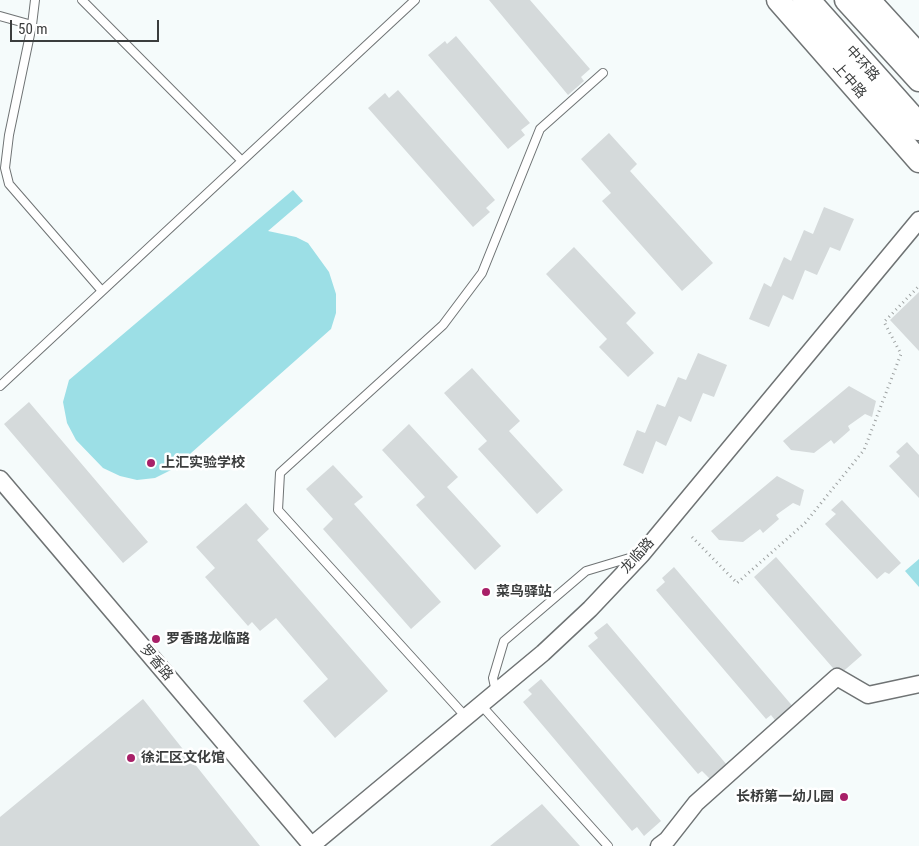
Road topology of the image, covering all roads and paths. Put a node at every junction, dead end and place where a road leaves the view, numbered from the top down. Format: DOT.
graph roads {
  1 [pos="35,0"];
  2 [pos="82,0"];
  3 [pos="415,0"];
  4 [pos="778,0"];
  5 [pos="806,0"];
  6 [pos="846,0"];
  7 [pos="866,0"];
  8 [pos="0,16"];
  9 [pos="32,25"];
  10 [pos="919,58"];
  11 [pos="603,73"];
  12 [pos="919,80"];
  13 [pos="919,127"];
  14 [pos="242,161"];
  15 [pos="919,161"];
  16 [pos="919,220"];
  17 [pos="919,286"];
  18 [pos="102,291"];
  19 [pos="0,386"];
  20 [pos="0,479"];
  21 [pos="692,538"];
  22 [pos="642,554"];
  23 [pos="919,684"];
  24 [pos="496,692"];
  25 [pos="481,705"];
  26 [pos="466,717"];
  27 [pos="312,846"];
  28 [pos="608,846"];
  29 [pos="659,846"];
  1 -- 9 [label="lane"];
  2 -- 14 [label="lane"];
  3 -- 14 [label="lane"];
  4 -- 15 [label="main road, 上中路"];
  5 -- 13 [label="highway, 中环路"];
  6 -- 12 [label="main road"];
  7 -- 10 [label="highway"];
  8 -- 9 [label="lane"];
  9 -- 18 [label="lane"];
  11 -- 26 [label="lane"];
  14 -- 18 [label="lane"];
  16 -- 22 [label="street, 龙临路"];
  17 -- 21 [label="path"];
  18 -- 19 [label="lane"];
  20 -- 27 [label="street, 罗香路"];
  22 -- 24 [label="street, 龙临路"];
  22 -- 24 [label="lane"];
  23 -- 29 [label="street"];
  24 -- 25 [label="street, 龙临路"];
  25 -- 26 [label="street, 龙临路"];
  25 -- 28 [label="lane"];
  26 -- 27 [label="street, 龙临路"];
}
